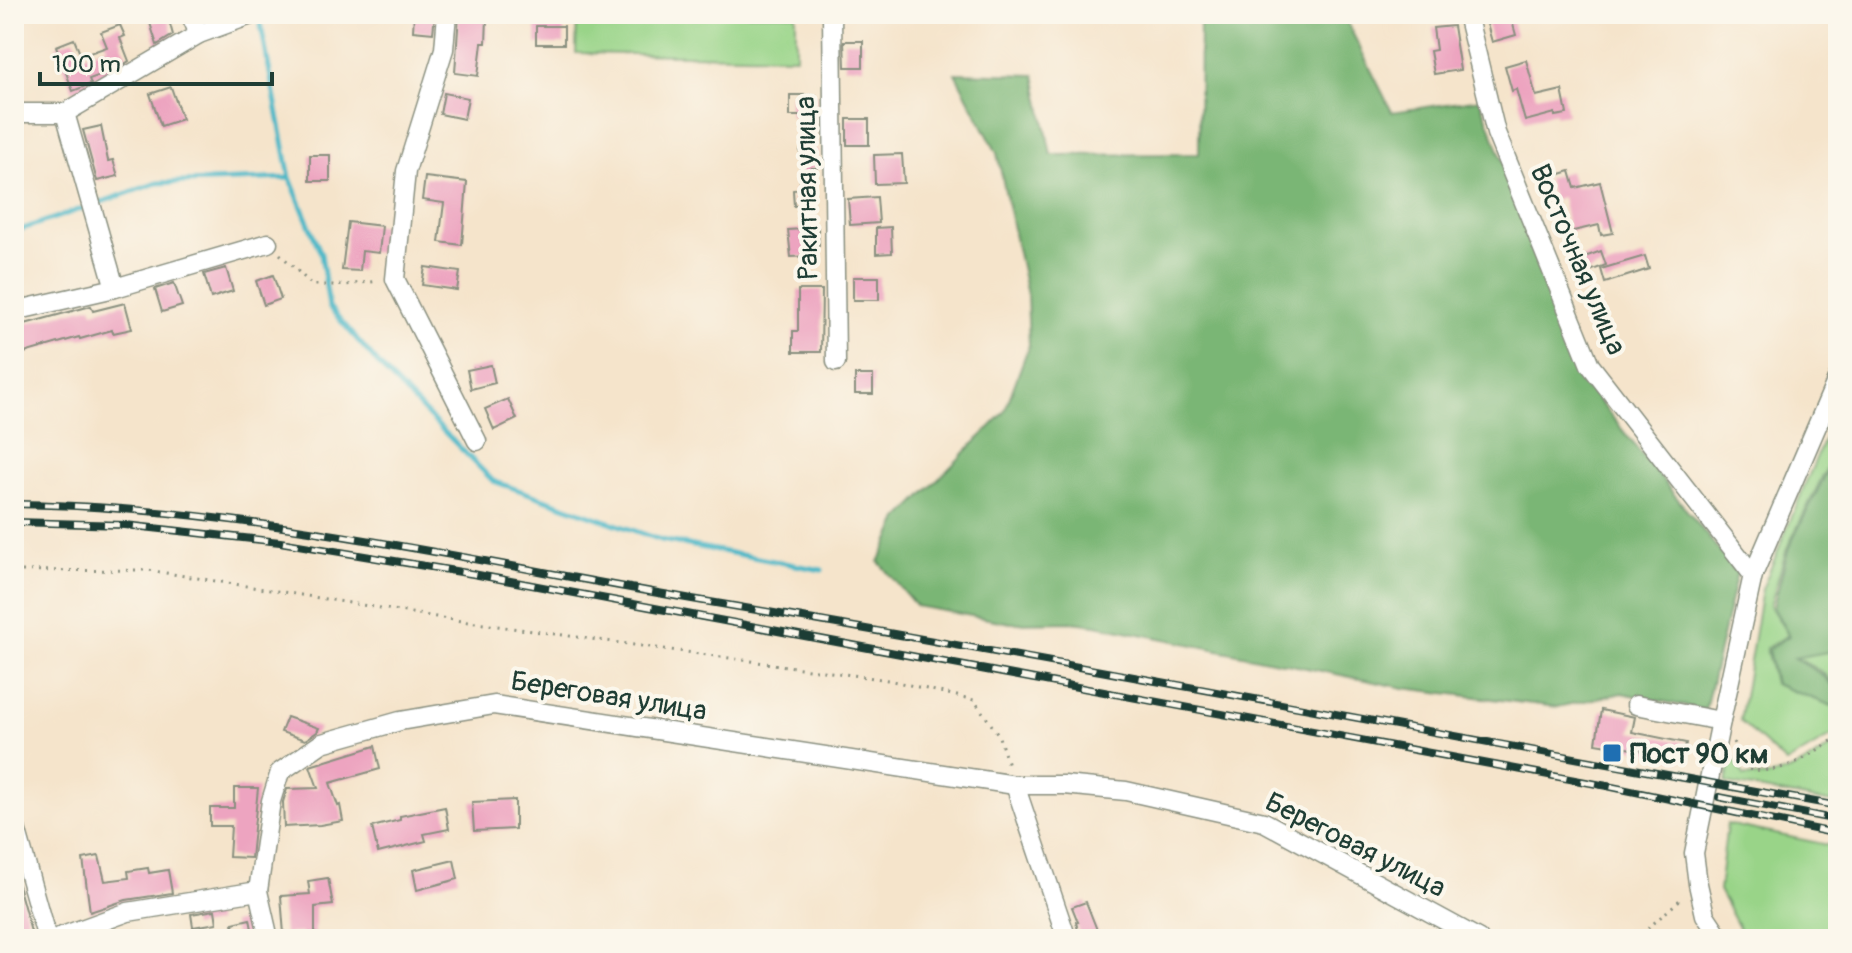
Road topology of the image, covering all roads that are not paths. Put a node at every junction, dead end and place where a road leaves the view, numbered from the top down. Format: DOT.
graph roads {
  1 [pos="190,14"];
  2 [pos="447,14"];
  3 [pos="832,14"];
  4 [pos="1467,14"];
  5 [pos="251,16"];
  6 [pos="199,34"];
  7 [pos="14,113"];
  8 [pos="65,113"];
  9 [pos="268,243"];
  10 [pos="115,288"];
  11 [pos="14,311"];
  12 [pos="836,362"];
  13 [pos="1838,377"];
  14 [pos="477,441"];
  15 [pos="1753,575"];
  16 [pos="1636,705"];
  17 [pos="1721,721"];
  18 [pos="1015,785"];
  19 [pos="14,821"];
  20 [pos="258,891"];
  21 [pos="47,939"];
  22 [pos="54,939"];
  23 [pos="269,939"];
  24 [pos="1067,939"];
  25 [pos="1479,939"];
  26 [pos="1721,939"];
  1 -- 6 [label="street"];
  2 -- 14 [label="street"];
  3 -- 12 [label="street, Ракитная улица"];
  4 -- 15 [label="street, Восточная улица"];
  5 -- 6 [label="street"];
  6 -- 8 [label="street"];
  7 -- 8 [label="street"];
  8 -- 10 [label="street"];
  9 -- 10 [label="street"];
  10 -- 11 [label="street"];
  13 -- 15 [label="street"];
  15 -- 17 [label="street"];
  16 -- 17 [label="street"];
  17 -- 26 [label="street"];
  18 -- 20 [label="street, Береговая улица"];
  18 -- 24 [label="street"];
  18 -- 25 [label="street, Береговая улица"];
  19 -- 21 [label="street"];
  20 -- 22 [label="street"];
  20 -- 23 [label="street, Береговая улица"];
}
